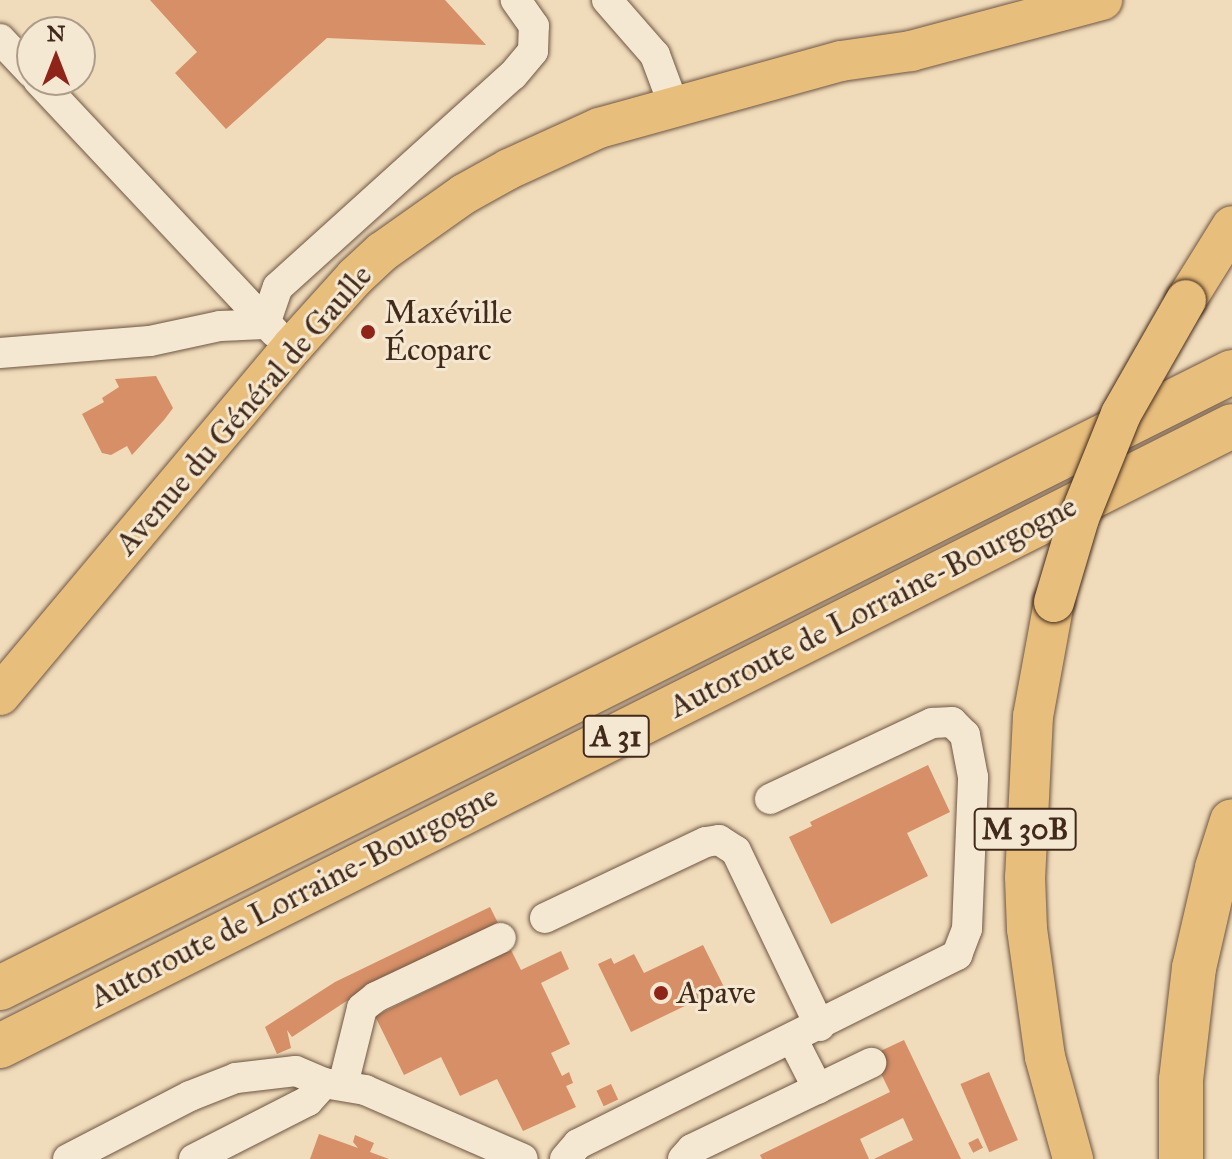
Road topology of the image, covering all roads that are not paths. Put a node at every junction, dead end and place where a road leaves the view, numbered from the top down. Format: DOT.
graph roads {
  1 [pos="516,0"];
  2 [pos="607,0"];
  3 [pos="1001,0"];
  4 [pos="1102,0"];
  5 [pos="0,39"];
  6 [pos="16,56"];
  7 [pos="841,61"];
  8 [pos="53,96"];
  9 [pos="674,106"];
  10 [pos="1230,234"];
  11 [pos="278,335"];
  12 [pos="0,353"];
  13 [pos="1232,372"];
  14 [pos="1232,426"];
  15 [pos="4,682"];
  16 [pos="770,799"];
  17 [pos="1232,821"];
  18 [pos="545,918"];
  19 [pos="501,938"];
  20 [pos="0,988"];
  21 [pos="820,1026"];
  22 [pos="793,1040"];
  23 [pos="0,1046"];
  24 [pos="871,1063"];
  25 [pos="236,1078"];
  26 [pos="334,1084"];
  27 [pos="818,1089"];
  28 [pos="252,1129"];
  29 [pos="68,1159"];
  30 [pos="194,1159"];
  31 [pos="523,1159"];
  32 [pos="565,1159"];
  33 [pos="683,1159"];
  34 [pos="1073,1159"];
  35 [pos="1181,1159"];
  1 -- 11 [label="street"];
  2 -- 9 [label="street"];
  3 -- 7 [label="main road, Avenue du Général de Gaulle"];
  4 -- 7 [label="main road, Avenue du Général de Gaulle"];
  5 -- 6 [label="street"];
  7 -- 9 [label="main road, Avenue du Général de Gaulle"];
  8 -- 11 [label="street"];
  9 -- 11 [label="main road, Avenue du Général de Gaulle"];
  10 -- 34 [label="main road, M 30B, bridge"];
  11 -- 12 [label="street"];
  11 -- 15 [label="main road, Avenue du Général de Gaulle"];
  13 -- 20 [label="highway, Autoroute de Lorraine-Bourgogne / A 31"];
  14 -- 23 [label="highway, Autoroute de Lorraine-Bourgogne / A 31"];
  16 -- 21 [label="street"];
  17 -- 35 [label="highway"];
  18 -- 21 [label="street"];
  19 -- 26 [label="street"];
  21 -- 22 [label="street"];
  22 -- 27 [label="street"];
  22 -- 32 [label="street"];
  24 -- 27 [label="street"];
  25 -- 26 [label="street"];
  25 -- 28 [label="street"];
  25 -- 29 [label="street"];
  26 -- 28 [label="street"];
  26 -- 31 [label="street"];
  27 -- 33 [label="street"];
  28 -- 30 [label="street"];
}
